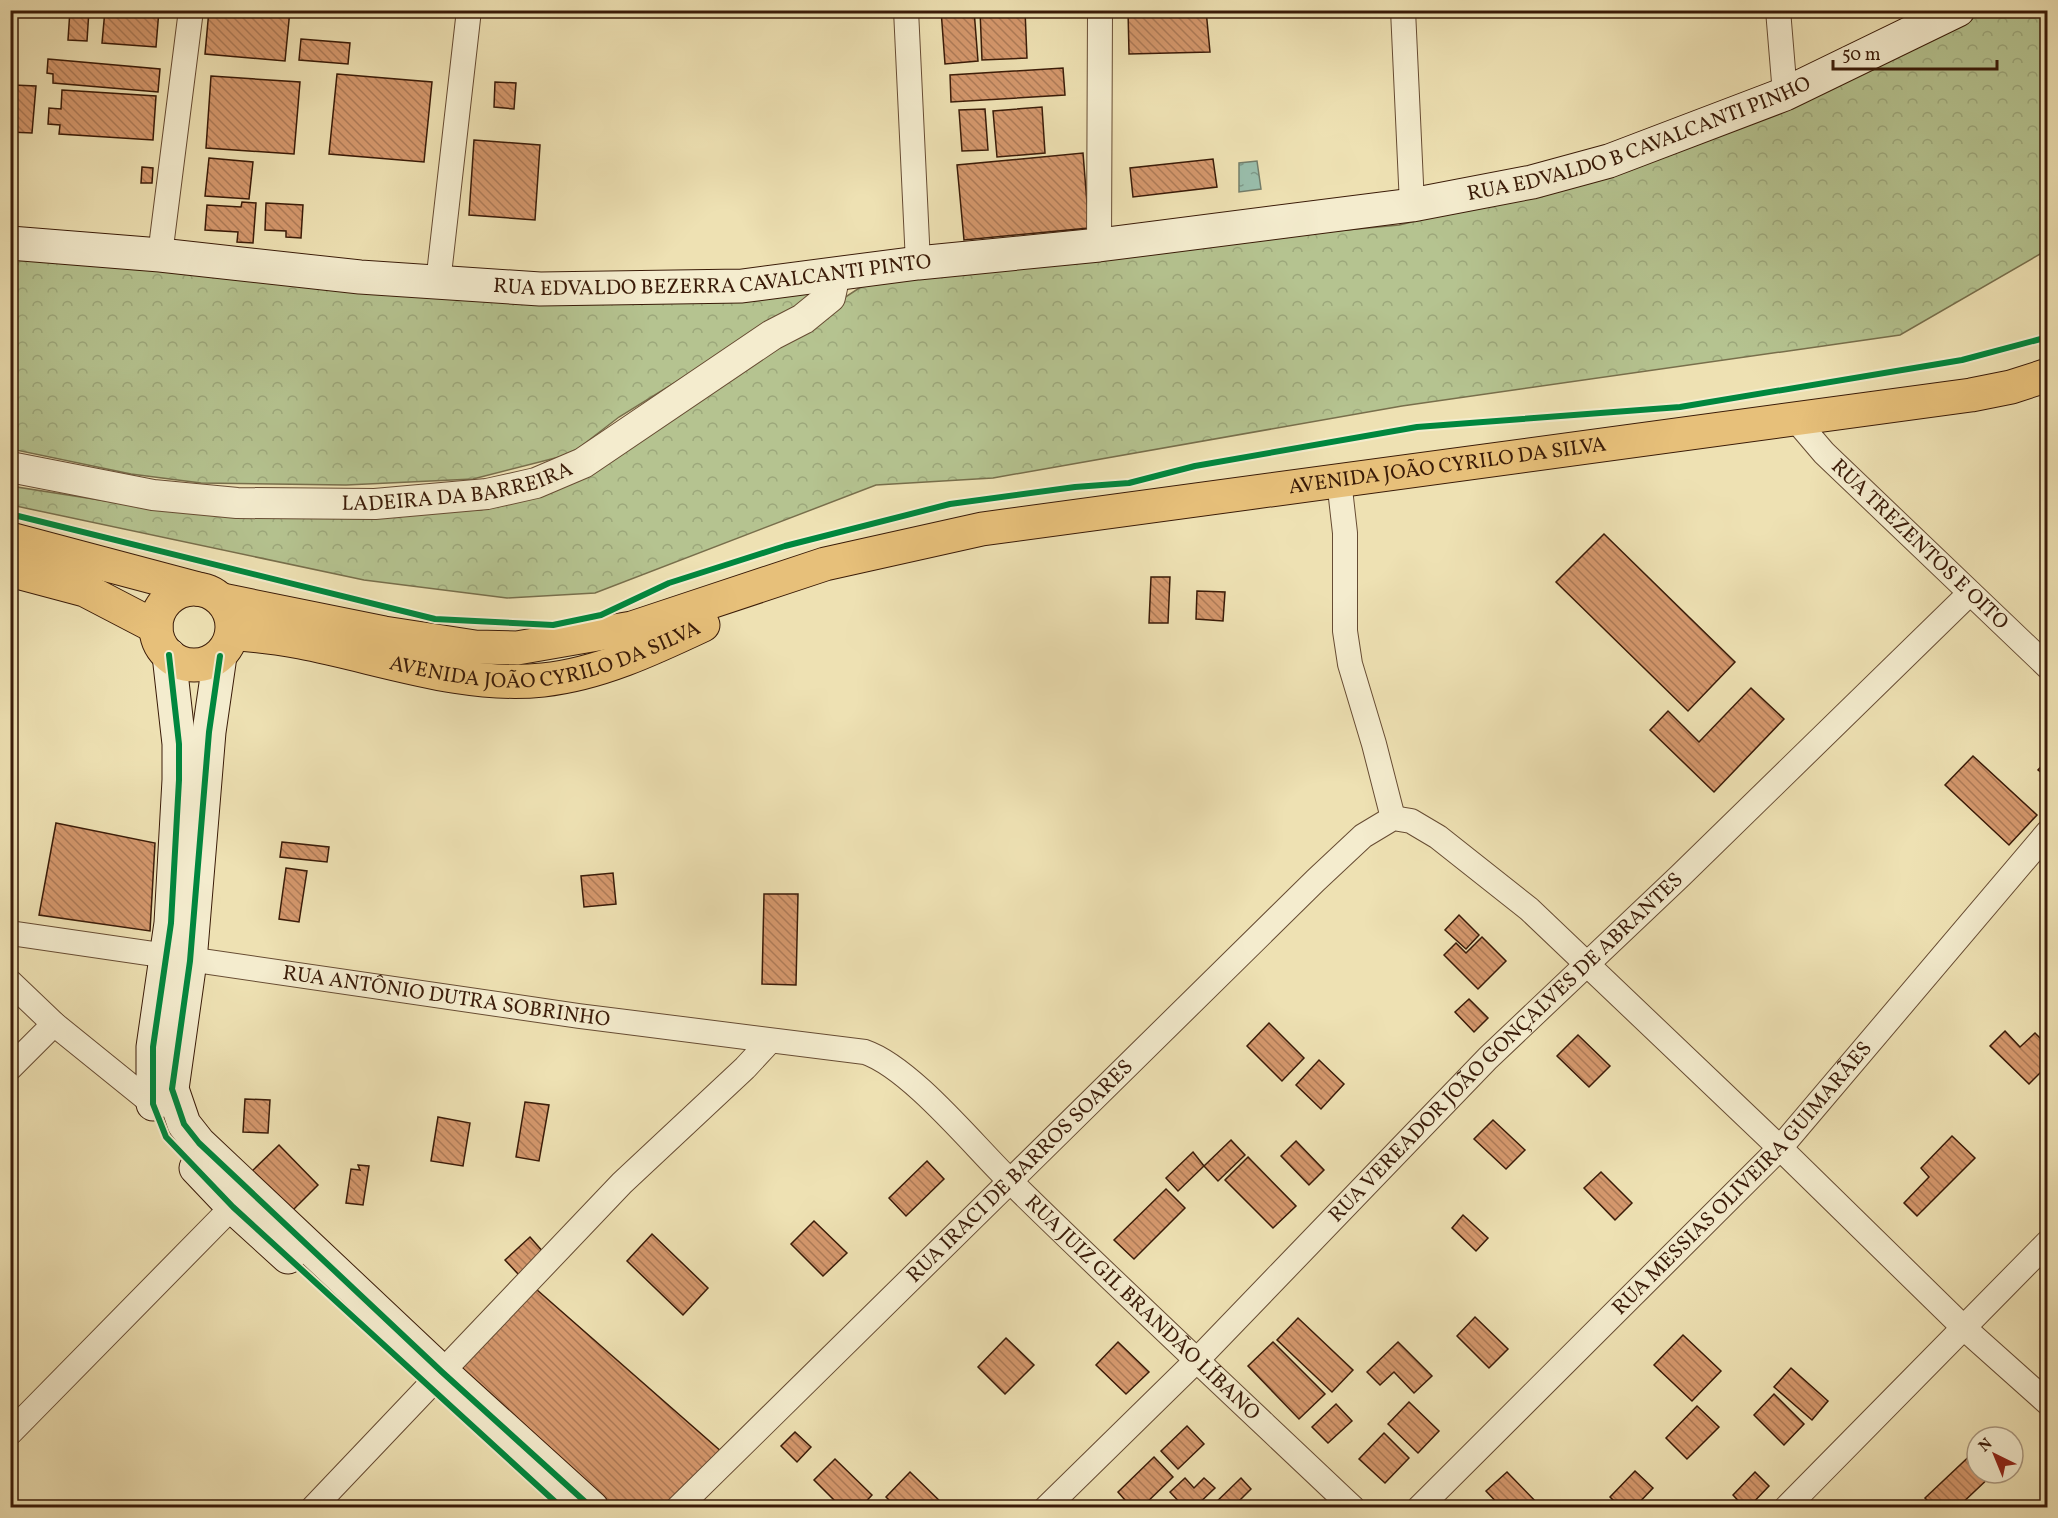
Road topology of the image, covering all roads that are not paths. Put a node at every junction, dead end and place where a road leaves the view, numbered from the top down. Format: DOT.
graph roads {
  1 [pos="191,10"];
  2 [pos="469,10"];
  3 [pos="906,10"];
  4 [pos="1100,10"];
  5 [pos="1403,10"];
  6 [pos="1779,10"];
  7 [pos="1958,10"];
  8 [pos="1785,94"];
  9 [pos="1412,205"];
  10 [pos="10,243"];
  11 [pos="1099,245"];
  12 [pos="160,255"];
  13 [pos="918,263"];
  14 [pos="835,274"];
  15 [pos="438,283"];
  16 [pos="2048,375"];
  17 [pos="1795,419"];
  18 [pos="10,467"];
  19 [pos="1339,480"];
  20 [pos="10,539"];
  21 [pos="846,560"];
  22 [pos="10,570"];
  23 [pos="1970,592"];
  24 [pos="210,594"];
  25 [pos="162,641"];
  26 [pos="226,645"];
  27 [pos="2048,667"];
  28 [pos="1393,818"];
  29 [pos="2048,832"];
  30 [pos="10,933"];
  31 [pos="179,959"];
  32 [pos="1586,963"];
  33 [pos="10,982"];
  34 [pos="54,1024"];
  35 [pos="770,1041"];
  36 [pos="881,1057"];
  37 [pos="10,1068"];
  38 [pos="153,1104"];
  39 [pos="1780,1148"];
  40 [pos="1009,1180"];
  41 [pos="241,1199"];
  42 [pos="2048,1242"];
  43 [pos="1964,1328"];
  44 [pos="1197,1360"];
  45 [pos="435,1379"];
  46 [pos="2048,1403"];
  47 [pos="10,1433"];
  48 [pos="312,1508"];
  49 [pos="562,1508"];
  50 [pos="592,1508"];
  51 [pos="678,1508"];
  52 [pos="1046,1508"];
  53 [pos="1353,1508"];
  54 [pos="1419,1508"];
  55 [pos="1786,1508"];
  1 -- 12 [label="street"];
  2 -- 15 [label="street"];
  3 -- 13 [label="street"];
  4 -- 11 [label="street"];
  5 -- 9 [label="street"];
  6 -- 8 [label="street"];
  7 -- 8 [label="main road, RUA EDVALDO B CAVALCANTI PINHO"];
  8 -- 9 [label="main road, RUA EDVALDO B CAVALCANTI PINHO"];
  9 -- 11 [label="main road, RUA EDVALDO BEZERRA CAVALCANTI PINTO"];
  10 -- 12 [label="main road, RUA EDVALDO BEZERRA CAVALCANTI PINTO"];
  11 -- 13 [label="main road, RUA EDVALDO BEZERRA CAVALCANTI PINTO"];
  12 -- 15 [label="main road, RUA EDVALDO BEZERRA CAVALCANTI PINTO"];
  13 -- 14 [label="main road, RUA EDVALDO BEZERRA CAVALCANTI PINTO"];
  14 -- 15 [label="main road, RUA EDVALDO BEZERRA CAVALCANTI PINTO"];
  14 -- 18 [label="street, LADEIRA DA BARREIRA"];
  16 -- 17 [label="main road, AVENIDA JOÃO CYRILO DA SILVA"];
  17 -- 19 [label="main road, AVENIDA JOÃO CYRILO DA SILVA"];
  17 -- 23 [label="street, RUA TREZENTOS E OITO"];
  19 -- 21 [label="main road, AVENIDA JOÃO CYRILO DA SILVA"];
  19 -- 28 [label="street"];
  20 -- 24 [label="main road, AVENIDA JOÃO CYRILO DA SILVA"];
  21 -- 24 [label="main road, AVENIDA JOÃO CYRILO DA SILVA"];
  21 -- 26 [label="main road, AVENIDA JOÃO CYRILO DA SILVA"];
  22 -- 25 [label="main road, AVENIDA JOÃO CYRILO DA SILVA"];
  23 -- 27 [label="street, RUA TREZENTOS E OITO"];
  23 -- 32 [label="street, RUA VEREADOR JOÃO GONÇALVES DE ABRANTES"];
  24 -- 25 [label="main road"];
  24 -- 26 [label="main road"];
  25 -- 26 [label="main road, AVENIDA JOÃO CYRILO DA SILVA"];
  25 -- 31 [label="main road"];
  26 -- 31 [label="main road"];
  28 -- 32 [label="street"];
  28 -- 40 [label="street, RUA IRACI DE BARROS SOARES"];
  29 -- 39 [label="street, RUA MESSIAS OLIVEIRA GUIMARÃES"];
  30 -- 31 [label="street, RUA ANTÔNIO DUTRA SOBRINHO"];
  31 -- 35 [label="street, RUA ANTÔNIO DUTRA SOBRINHO"];
  31 -- 38 [label="main road"];
  31 -- 41 [label="main road"];
  32 -- 39 [label="street"];
  32 -- 44 [label="street, RUA VEREADOR JOÃO GONÇALVES DE ABRANTES"];
  33 -- 34 [label="street"];
  34 -- 37 [label="street"];
  34 -- 38 [label="street"];
  35 -- 36 [label="street, RUA ANTÔNIO DUTRA SOBRINHO"];
  35 -- 45 [label="street"];
  36 -- 40 [label="street, RUA JUIZ GIL BRANDÃO LÍBANO"];
  38 -- 41 [label="main road"];
  39 -- 43 [label="street"];
  39 -- 54 [label="street, RUA MESSIAS OLIVEIRA GUIMARÃES"];
  40 -- 44 [label="street, RUA JUIZ GIL BRANDÃO LÍBANO"];
  40 -- 51 [label="street, RUA IRACI DE BARROS SOARES"];
  41 -- 45 [label="main road"];
  41 -- 47 [label="street"];
  42 -- 43 [label="street"];
  43 -- 46 [label="street"];
  43 -- 55 [label="street"];
  44 -- 52 [label="street, RUA VEREADOR JOÃO GONÇALVES DE ABRANTES"];
  44 -- 53 [label="street, RUA JUIZ GIL BRANDÃO LÍBANO"];
  45 -- 48 [label="street"];
  45 -- 49 [label="main road"];
  45 -- 50 [label="main road"];
}
